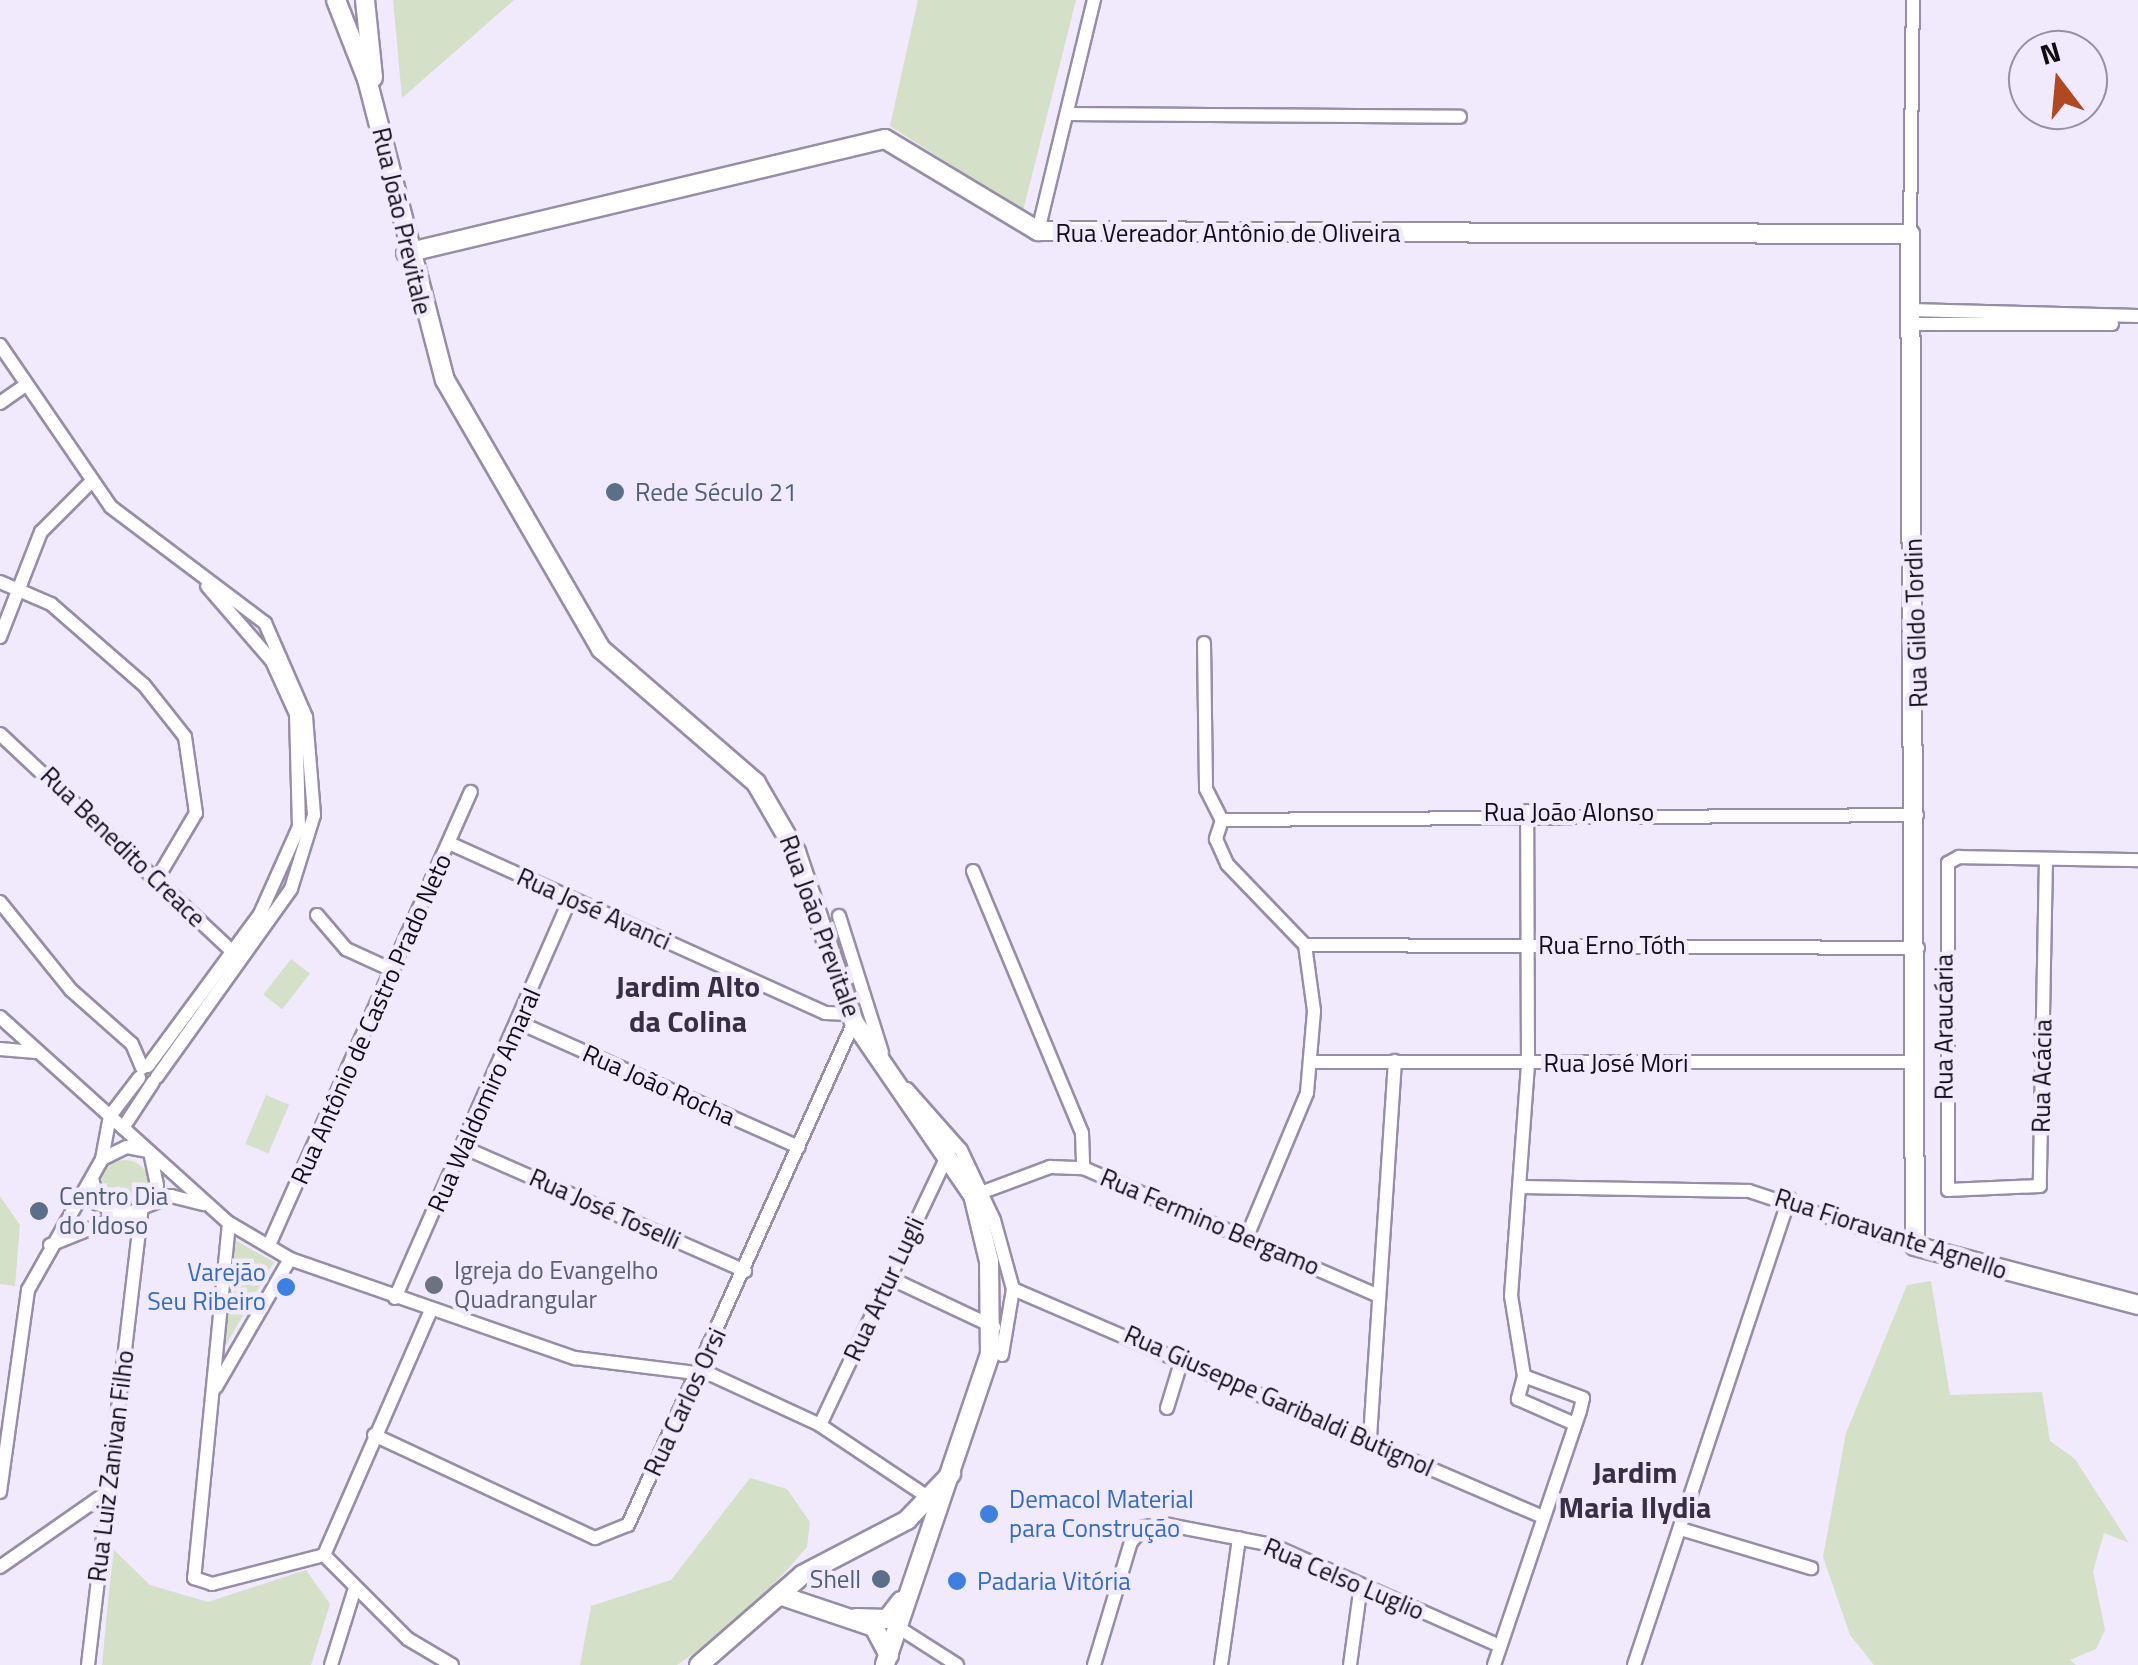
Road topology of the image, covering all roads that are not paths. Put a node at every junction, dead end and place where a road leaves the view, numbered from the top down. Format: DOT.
graph roads {
  1 [pos="1094,0"];
  2 [pos="1913,0"];
  3 [pos="336,1"];
  4 [pos="365,1"];
  5 [pos="376,114"];
  6 [pos="1070,114"];
  7 [pos="1460,117"];
  8 [pos="1038,232"];
  9 [pos="1910,234"];
  10 [pos="406,253"];
  11 [pos="2138,316"];
  12 [pos="1910,317"];
  13 [pos="2138,324"];
  14 [pos="0,345"];
  15 [pos="26,385"];
  16 [pos="0,403"];
  17 [pos="91,482"];
  18 [pos="195,573"];
  19 [pos="0,582"];
  20 [pos="17,588"];
  21 [pos="0,637"];
  22 [pos="1204,643"];
  23 [pos="0,734"];
  24 [pos="471,792"];
  25 [pos="1527,811"];
  26 [pos="1918,815"];
  27 [pos="1222,820"];
  28 [pos="449,843"];
  29 [pos="2046,859"];
  30 [pos="2138,860"];
  31 [pos="973,871"];
  32 [pos="157,879"];
  33 [pos="570,900"];
  34 [pos="0,902"];
  35 [pos="318,916"];
  36 [pos="840,916"];
  37 [pos="1306,945"];
  38 [pos="1527,945"];
  39 [pos="1918,948"];
  40 [pos="231,952"];
  41 [pos="245,962"];
  42 [pos="394,971"];
  43 [pos="0,1018"];
  44 [pos="852,1018"];
  45 [pos="520,1023"];
  46 [pos="0,1049"];
  47 [pos="36,1052"];
  48 [pos="1395,1061"];
  49 [pos="1316,1062"];
  50 [pos="1918,1062"];
  51 [pos="1528,1063"];
  52 [pos="148,1074"];
  53 [pos="110,1116"];
  54 [pos="123,1128"];
  55 [pos="799,1147"];
  56 [pos="464,1148"];
  57 [pos="150,1152"];
  58 [pos="949,1152"];
  59 [pos="102,1159"];
  60 [pos="1083,1168"];
  61 [pos="92,1178"];
  62 [pos="1943,1178"];
  63 [pos="1521,1187"];
  64 [pos="983,1192"];
  65 [pos="1789,1198"];
  66 [pos="206,1204"];
  67 [pos="142,1208"];
  68 [pos="119,1213"];
  69 [pos="229,1223"];
  70 [pos="1248,1234"];
  71 [pos="269,1245"];
  72 [pos="49,1246"];
  73 [pos="1915,1246"];
  74 [pos="290,1260"];
  75 [pos="745,1270"];
  76 [pos="892,1278"];
  77 [pos="1013,1289"];
  78 [pos="1376,1295"];
  79 [pos="395,1298"];
  80 [pos="2138,1305"];
  81 [pos="430,1312"];
  82 [pos="994,1327"];
  83 [pos="1002,1355"];
  84 [pos="1183,1356"];
  85 [pos="698,1372"];
  86 [pos="1524,1376"];
  87 [pos="212,1393"];
  88 [pos="1167,1408"];
  89 [pos="1576,1424"];
  90 [pos="820,1425"];
  91 [pos="374,1436"];
  92 [pos="1370,1437"];
  93 [pos="2,1460"];
  94 [pos="0,1492"];
  95 [pos="106,1493"];
  96 [pos="926,1511"];
  97 [pos="1543,1517"];
  98 [pos="1684,1530"];
  99 [pos="1239,1538"];
  100 [pos="324,1555"];
  101 [pos="0,1567"];
  102 [pos="1811,1568"];
  103 [pos="1361,1585"];
  104 [pos="354,1588"];
  105 [pos="779,1596"];
  106 [pos="856,1618"];
  107 [pos="893,1626"];
  108 [pos="1500,1646"];
  109 [pos="887,1660"];
  110 [pos="1638,1664"];
  111 [pos="88,1665"];
  112 [pos="330,1665"];
  113 [pos="452,1665"];
  114 [pos="699,1665"];
  115 [pos="957,1665"];
  116 [pos="1094,1665"];
  117 [pos="1221,1665"];
  118 [pos="1350,1665"];
  119 [pos="1494,1665"];
  1 -- 6 [label="street"];
  2 -- 9 [label="street, Rua Gildo Tordin"];
  3 -- 4 [label="main road"];
  3 -- 5 [label="main road, Rua João Previtale"];
  4 -- 5 [label="main road, Rua João Previtale"];
  5 -- 10 [label="main road, Rua João Previtale"];
  6 -- 7 [label="street"];
  6 -- 8 [label="street"];
  8 -- 9 [label="main road, Rua Vereador Antônio de Oliveira"];
  8 -- 10 [label="main road, Rua Vereador Antônio de Oliveira"];
  9 -- 12 [label="main road, Rua Gildo Tordin"];
  10 -- 44 [label="main road, Rua João Previtale"];
  11 -- 12 [label="street"];
  12 -- 13 [label="street"];
  12 -- 26 [label="main road, Rua Gildo Tordin"];
  14 -- 15 [label="street"];
  15 -- 16 [label="street"];
  15 -- 17 [label="street"];
  17 -- 18 [label="street"];
  17 -- 20 [label="street"];
  18 -- 40 [label="street"];
  18 -- 41 [label="street"];
  19 -- 20 [label="street"];
  20 -- 21 [label="street"];
  20 -- 32 [label="street"];
  22 -- 27 [label="street"];
  23 -- 32 [label="street, Rua Benedito Creace"];
  24 -- 28 [label="street, Rua Antônio de Castro Prado Neto"];
  25 -- 26 [label="street, Rua João Alonso"];
  25 -- 27 [label="street, Rua João Alonso"];
  25 -- 38 [label="street"];
  26 -- 39 [label="main road, Rua Gildo Tordin"];
  27 -- 37 [label="street"];
  28 -- 33 [label="street, Rua José Avanci"];
  28 -- 42 [label="street, Rua Antônio de Castro Prado Neto"];
  29 -- 30 [label="street"];
  29 -- 62 [label="street, Rua Araucária"];
  29 -- 62 [label="street, Rua Acácia"];
  31 -- 60 [label="street"];
  32 -- 40 [label="street, Rua Benedito Creace"];
  33 -- 44 [label="street, Rua José Avanci"];
  33 -- 45 [label="street, Rua Waldomiro Amaral"];
  34 -- 52 [label="street"];
  35 -- 42 [label="street"];
  36 -- 64 [label="street, Rua João Previtale"];
  37 -- 38 [label="street, Rua Erno Tóth"];
  37 -- 49 [label="street"];
  38 -- 39 [label="street, Rua Erno Tóth"];
  38 -- 51 [label="street"];
  39 -- 50 [label="main road, Rua Gildo Tordin"];
  40 -- 41 [label="street, Rua Benedito Creace"];
  40 -- 52 [label="street"];
  41 -- 52 [label="street"];
  42 -- 71 [label="street, Rua Antônio de Castro Prado Neto"];
  43 -- 47 [label="street"];
  44 -- 55 [label="street, Rua Carlos Orsi"];
  44 -- 58 [label="main road, Rua João Previtale"];
  45 -- 55 [label="street, Rua João Rocha"];
  45 -- 56 [label="street, Rua Waldomiro Amaral"];
  46 -- 47 [label="street"];
  47 -- 53 [label="street"];
  48 -- 49 [label="street, Rua José Mori"];
  48 -- 51 [label="street, Rua José Mori"];
  48 -- 78 [label="street"];
  49 -- 70 [label="street"];
  50 -- 51 [label="street, Rua José Mori"];
  50 -- 73 [label="main road, Rua Gildo Tordin"];
  51 -- 63 [label="street"];
  52 -- 53 [label="street"];
  52 -- 54 [label="street"];
  53 -- 54 [label="street"];
  53 -- 59 [label="street"];
  54 -- 57 [label="street"];
  55 -- 75 [label="street, Rua Carlos Orsi"];
  56 -- 75 [label="street, Rua José Toselli"];
  56 -- 79 [label="street, Rua Waldomiro Amaral"];
  57 -- 59 [label="street"];
  57 -- 66 [label="street"];
  57 -- 67 [label="street, Rua Luiz Zanivan Filho"];
  58 -- 76 [label="street, Rua Artur Lugli"];
  58 -- 82 [label="main road, Rua João Previtale"];
  59 -- 61 [label="street"];
  60 -- 64 [label="street, Rua Fermino Bergamo"];
  60 -- 70 [label="street, Rua Fermino Bergamo"];
  61 -- 68 [label="street"];
  61 -- 72 [label="street"];
  63 -- 65 [label="street, Rua Fioravante Agnello"];
  63 -- 86 [label="street"];
  64 -- 77 [label="street, Rua João Previtale"];
  65 -- 73 [label="street, Rua Fioravante Agnello"];
  65 -- 98 [label="street"];
  66 -- 67 [label="street"];
  66 -- 69 [label="street"];
  67 -- 68 [label="street"];
  67 -- 95 [label="street, Rua Luiz Zanivan Filho"];
  68 -- 72 [label="street"];
  69 -- 71 [label="street"];
  69 -- 87 [label="street"];
  70 -- 78 [label="street, Rua Fermino Bergamo"];
  71 -- 74 [label="street"];
  72 -- 93 [label="street"];
  73 -- 80 [label="main road, Rua Fioravante Agnello"];
  74 -- 79 [label="street"];
  74 -- 87 [label="street"];
  75 -- 85 [label="street, Rua Carlos Orsi"];
  76 -- 82 [label="street"];
  76 -- 90 [label="street, Rua Artur Lugli"];
  77 -- 83 [label="street, Rua João Previtale"];
  77 -- 84 [label="street, Rua Giuseppe Garibaldi Butignol"];
  78 -- 92 [label="street"];
  79 -- 81 [label="street"];
  81 -- 85 [label="street"];
  81 -- 91 [label="street"];
  82 -- 96 [label="main road, Rua João Previtale"];
  84 -- 88 [label="street"];
  84 -- 92 [label="street, Rua Giuseppe Garibaldi Butignol"];
  85 -- 90 [label="street"];
  85 -- 91 [label="street, Rua Carlos Orsi"];
  86 -- 89 [label="street"];
  86 -- 89 [label="street"];
  87 -- 100 [label="street"];
  89 -- 97 [label="street"];
  90 -- 96 [label="street"];
  91 -- 100 [label="street"];
  92 -- 97 [label="street, Rua Giuseppe Garibaldi Butignol"];
  93 -- 94 [label="street"];
  95 -- 101 [label="street"];
  95 -- 111 [label="street, Rua Luiz Zanivan Filho"];
  96 -- 105 [label="main road"];
  96 -- 107 [label="main road, Rua João Previtale"];
  97 -- 108 [label="street"];
  98 -- 102 [label="street"];
  98 -- 110 [label="street"];
  99 -- 103 [label="street, Rua Celso Luglio"];
  99 -- 116 [label="street, Rua Celso Luglio"];
  99 -- 117 [label="street"];
  100 -- 104 [label="street"];
  103 -- 108 [label="street, Rua Celso Luglio"];
  103 -- 118 [label="street"];
  104 -- 112 [label="street"];
  104 -- 113 [label="street"];
  105 -- 106 [label="main road"];
  105 -- 114 [label="main road"];
  106 -- 107 [label="main road"];
  106 -- 109 [label="main road"];
  107 -- 109 [label="main road, Rua João Previtale"];
  107 -- 115 [label="street"];
  108 -- 119 [label="street"];
}
